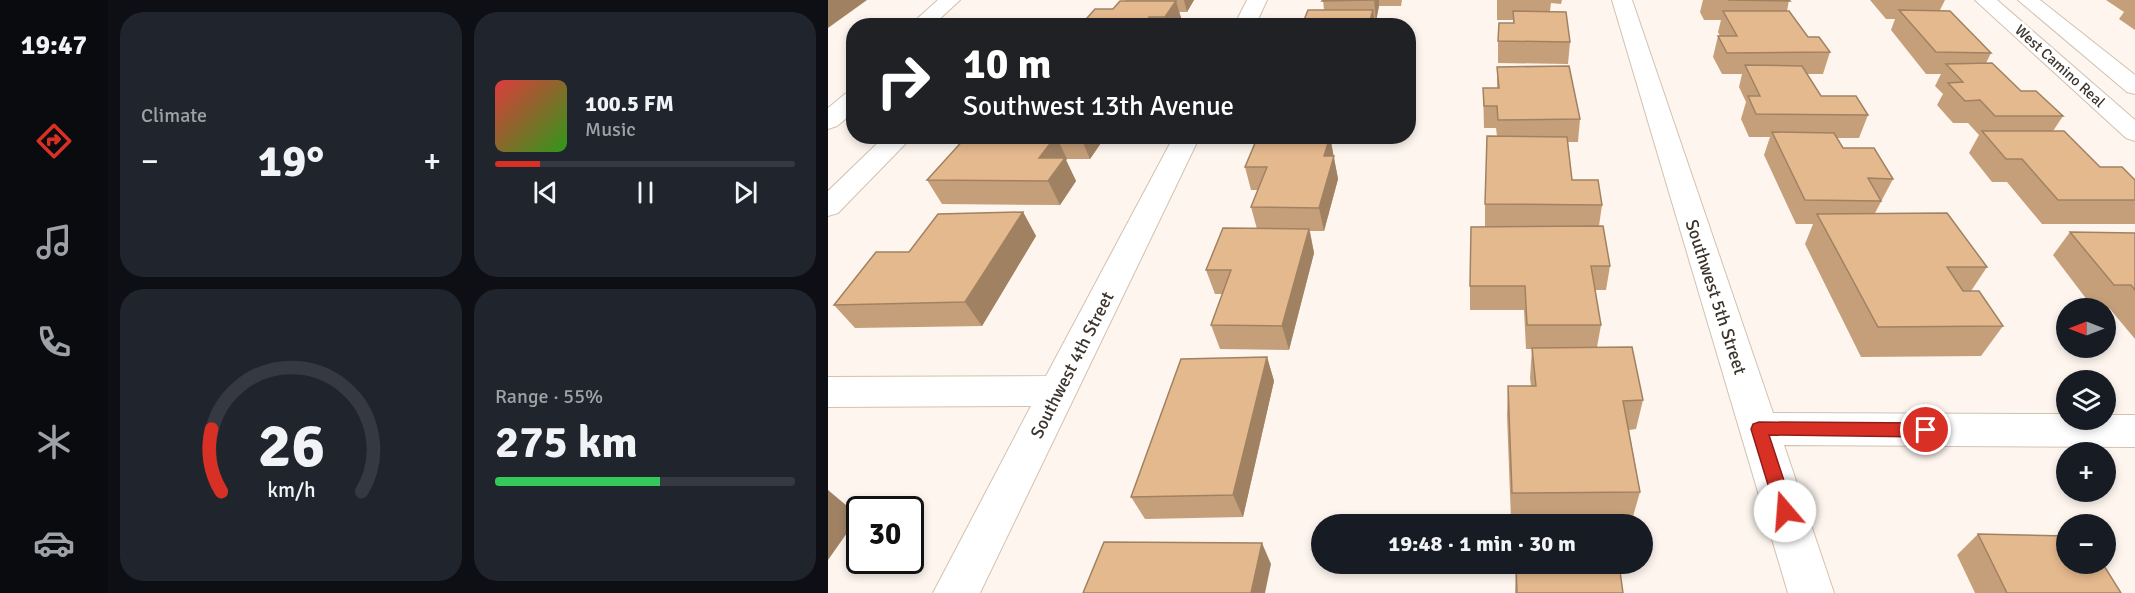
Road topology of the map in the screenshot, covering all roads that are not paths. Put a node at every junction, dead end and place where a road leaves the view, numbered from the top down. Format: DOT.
graph roads {
  1 [pos="950,0"];
  2 [pos="1257,0"];
  3 [pos="1622,0"];
  4 [pos="1985,0"];
  5 [pos="2028,0"];
  6 [pos="929,18"];
  7 [pos="1248,18"];
  8 [pos="2135,87"];
  9 [pos="846,106"];
  10 [pos="828,121"];
  11 [pos="2135,133"];
  12 [pos="892,144"];
  13 [pos="1183,144"];
  14 [pos="828,207"];
  15 [pos="828,392"];
  16 [pos="1058,392"];
  17 [pos="1759,429"];
  18 [pos="2135,431"];
  19 [pos="956,593"];
  20 [pos="1811,593"];
  1 -- 6 [label="street"];
  2 -- 7 [label="street"];
  3 -- 17 [label="street, Southwest 5th Street"];
  4 -- 11 [label="street, West Camino Real"];
  5 -- 8 [label="street, West Camino Real"];
  9 -- 10 [label="street"];
  12 -- 14 [label="street"];
  13 -- 16 [label="street, Southwest 4th Street"];
  15 -- 16 [label="street"];
  16 -- 19 [label="street, Southwest 4th Street"];
  17 -- 18 [label="street"];
  17 -- 20 [label="street, Southwest 5th Street"];
}
